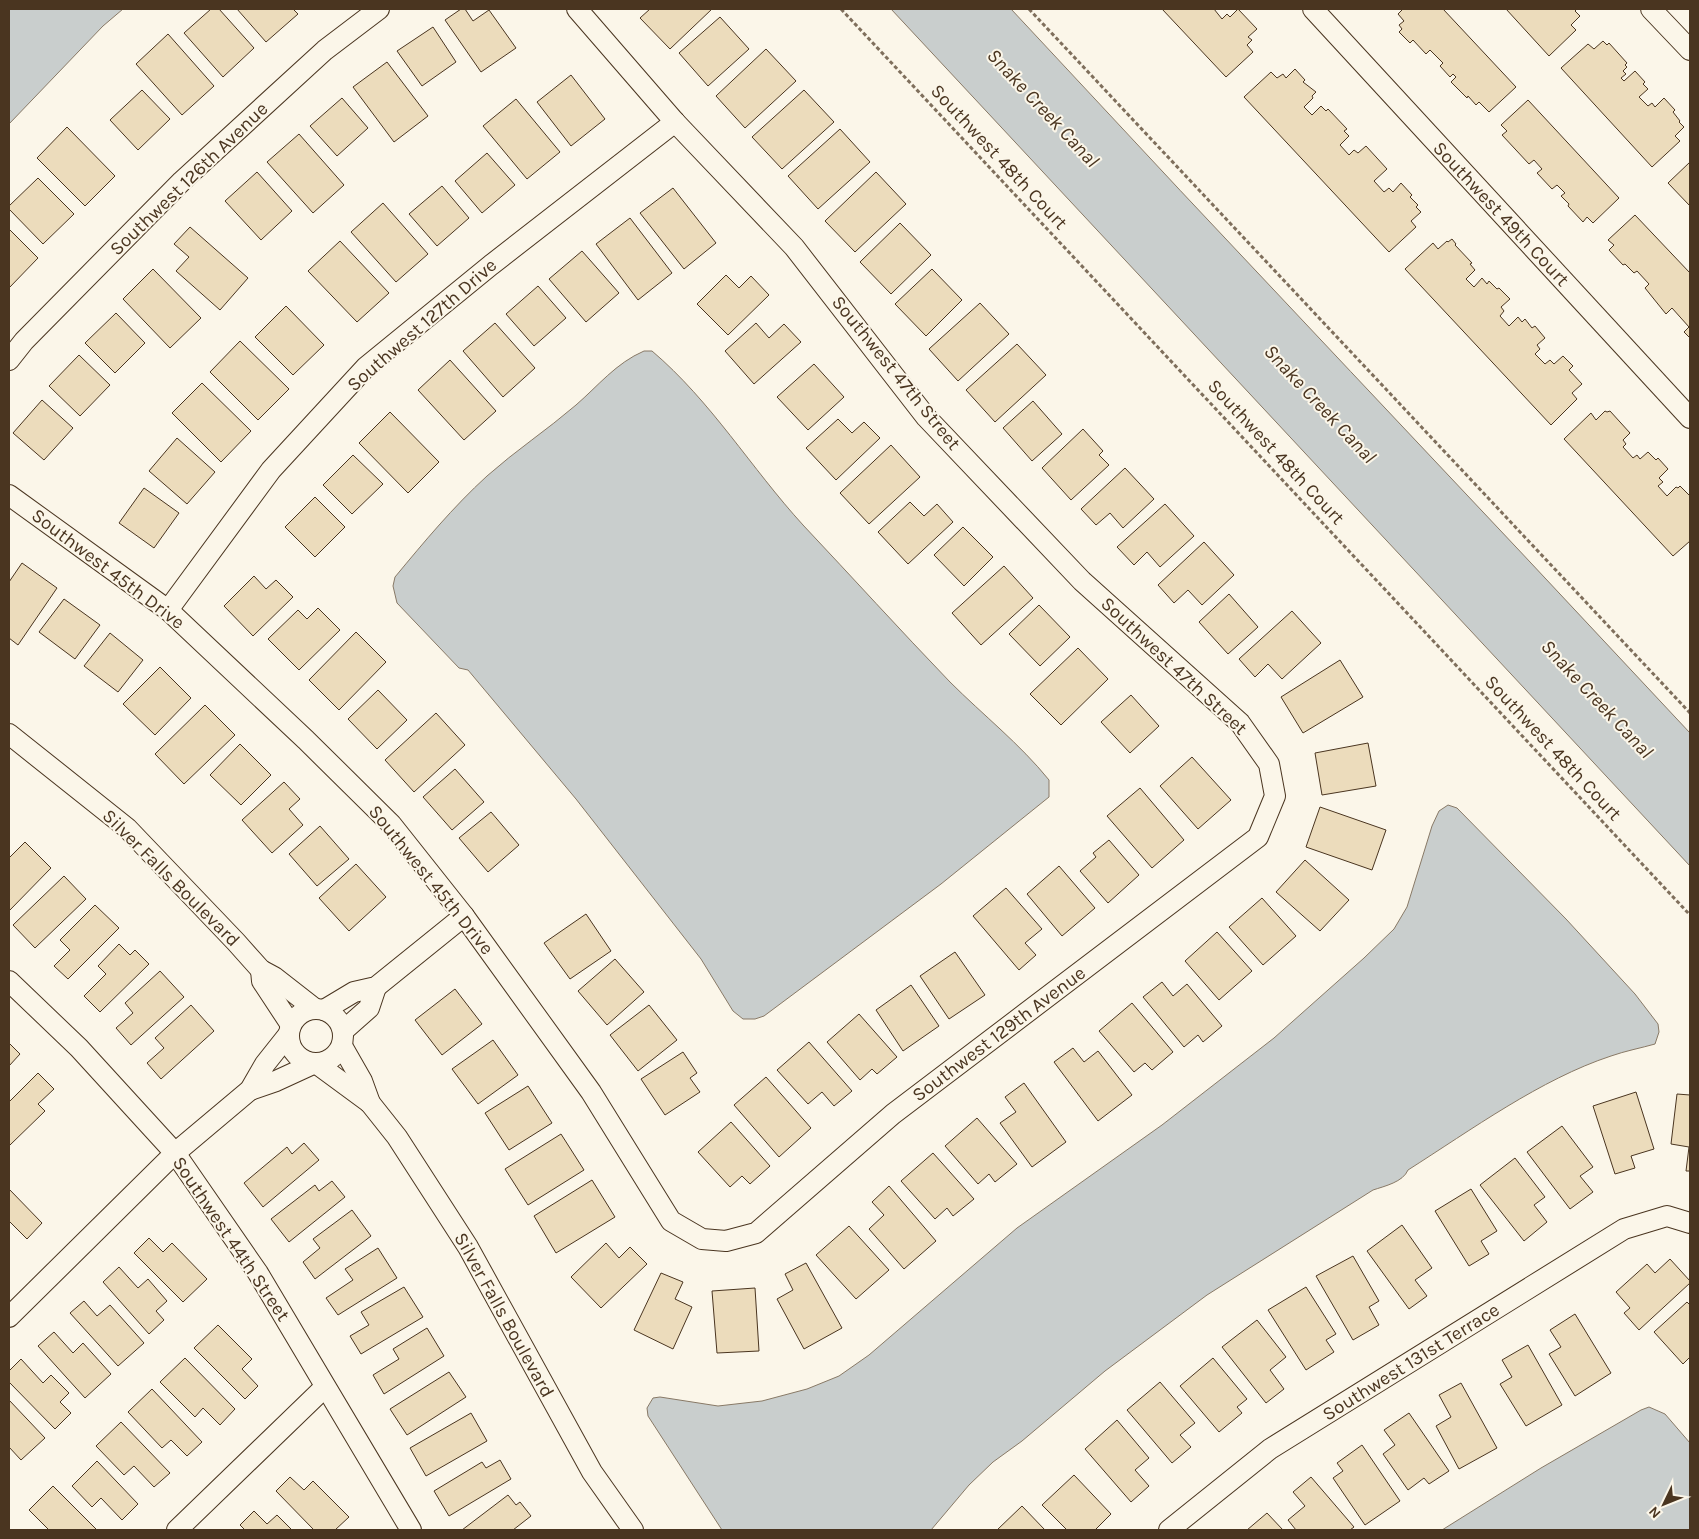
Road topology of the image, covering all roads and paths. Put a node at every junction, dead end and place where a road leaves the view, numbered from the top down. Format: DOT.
graph roads {
  1 [pos="379,9"];
  2 [pos="577,9"];
  3 [pos="841,9"];
  4 [pos="1028,9"];
  5 [pos="1312,9"];
  6 [pos="1651,9"];
  7 [pos="1690,50"];
  8 [pos="675,122"];
  9 [pos="9,360"];
  10 [pos="1690,418"];
  11 [pos="9,495"];
  12 [pos="168,610"];
  13 [pos="1690,713"];
  14 [pos="9,734"];
  15 [pos="1275,796"];
  16 [pos="1690,914"];
  17 [pos="464,916"];
  18 [pos="261,970"];
  19 [pos="9,982"];
  20 [pos="376,987"];
  21 [pos="319,1009"];
  22 [pos="289,1030"];
  23 [pos="342,1038"];
  24 [pos="315,1064"];
  25 [pos="250,1090"];
  26 [pos="370,1103"];
  27 [pos="174,1153"];
  28 [pos="1690,1223"];
  29 [pos="702,1239"];
  30 [pos="9,1317"];
  31 [pos="325,1387"];
  32 [pos="177,1530"];
  33 [pos="411,1530"];
  34 [pos="633,1530"];
  35 [pos="1169,1530"];
  1 -- 9 [label="street, Southwest 126th Avenue"];
  2 -- 8 [label="street, Southwest 47th Street"];
  3 -- 16 [label="path, Southwest 48th Court"];
  4 -- 13 [label="path"];
  5 -- 10 [label="street, Southwest 49th Court"];
  6 -- 7 [label="street"];
  8 -- 12 [label="street, Southwest 127th Drive"];
  8 -- 15 [label="street, Southwest 47th Street"];
  11 -- 12 [label="street, Southwest 45th Drive"];
  12 -- 17 [label="street, Southwest 45th Drive"];
  14 -- 18 [label="street, Silver Falls Boulevard"];
  15 -- 29 [label="street, Southwest 129th Avenue"];
  17 -- 20 [label="street"];
  17 -- 29 [label="street, Southwest 45th Drive"];
  18 -- 21 [label="street, Silver Falls Boulevard"];
  18 -- 22 [label="street, Silver Falls Boulevard"];
  19 -- 27 [label="street, Southwest 44th Street"];
  20 -- 21 [label="street"];
  20 -- 23 [label="street"];
  21 -- 22 [label="street"];
  21 -- 23 [label="street"];
  22 -- 24 [label="street"];
  22 -- 25 [label="street"];
  23 -- 24 [label="street"];
  23 -- 26 [label="street, Silver Falls Boulevard"];
  24 -- 25 [label="street"];
  24 -- 26 [label="street, Silver Falls Boulevard"];
  25 -- 27 [label="street"];
  26 -- 34 [label="street, Silver Falls Boulevard"];
  27 -- 30 [label="street"];
  27 -- 31 [label="street, Southwest 44th Street"];
  28 -- 35 [label="street, Southwest 131st Terrace"];
  31 -- 32 [label="street"];
  31 -- 33 [label="street, Southwest 44th Street"];
}
